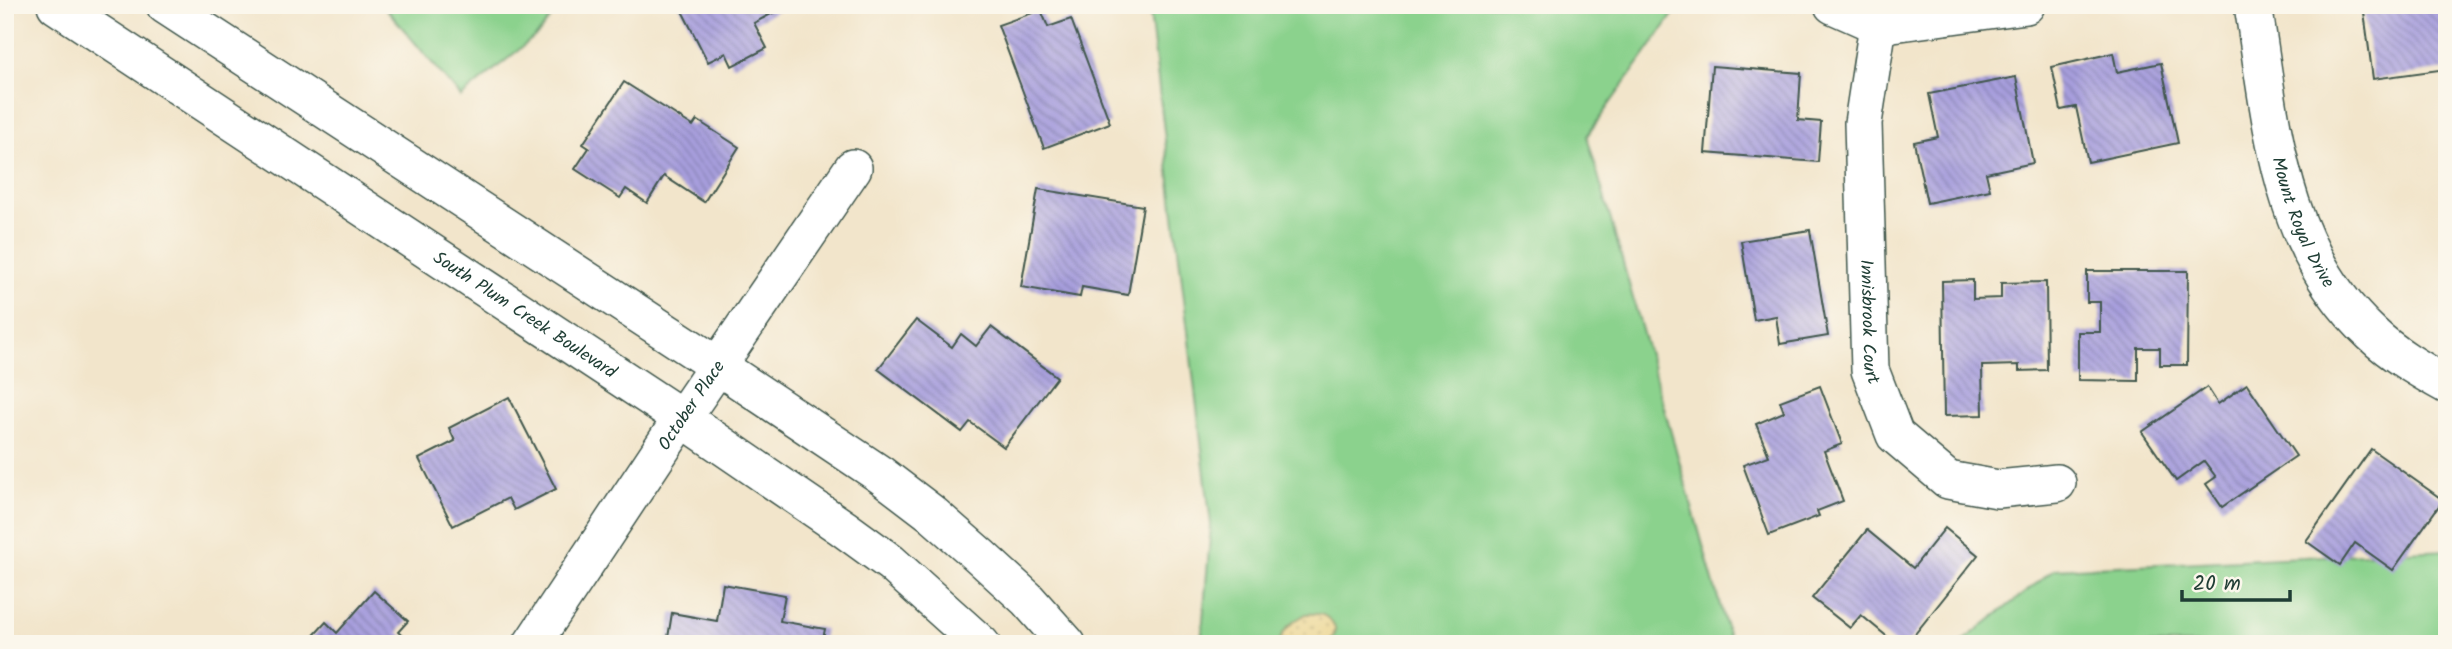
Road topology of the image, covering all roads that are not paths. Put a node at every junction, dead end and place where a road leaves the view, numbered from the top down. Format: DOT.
graph roads {
  1 [pos="55,5"];
  2 [pos="165,5"];
  3 [pos="1833,5"];
  4 [pos="2026,5"];
  5 [pos="2253,5"];
  6 [pos="1878,25"];
  7 [pos="853,168"];
  8 [pos="718,366"];
  9 [pos="2447,385"];
  10 [pos="682,418"];
  11 [pos="2057,483"];
  12 [pos="532,644"];
  13 [pos="981,644"];
  14 [pos="1067,644"];
  1 -- 10 [label="street, South Plum Creek Boulevard"];
  2 -- 8 [label="street"];
  3 -- 6 [label="street"];
  4 -- 6 [label="street"];
  5 -- 9 [label="street, Mount Royal Drive"];
  6 -- 11 [label="street, Innisbrook Court"];
  7 -- 8 [label="street, October Place"];
  8 -- 10 [label="street, October Place"];
  8 -- 14 [label="street"];
  10 -- 12 [label="street, October Place"];
  10 -- 13 [label="street, South Plum Creek Boulevard"];
}
